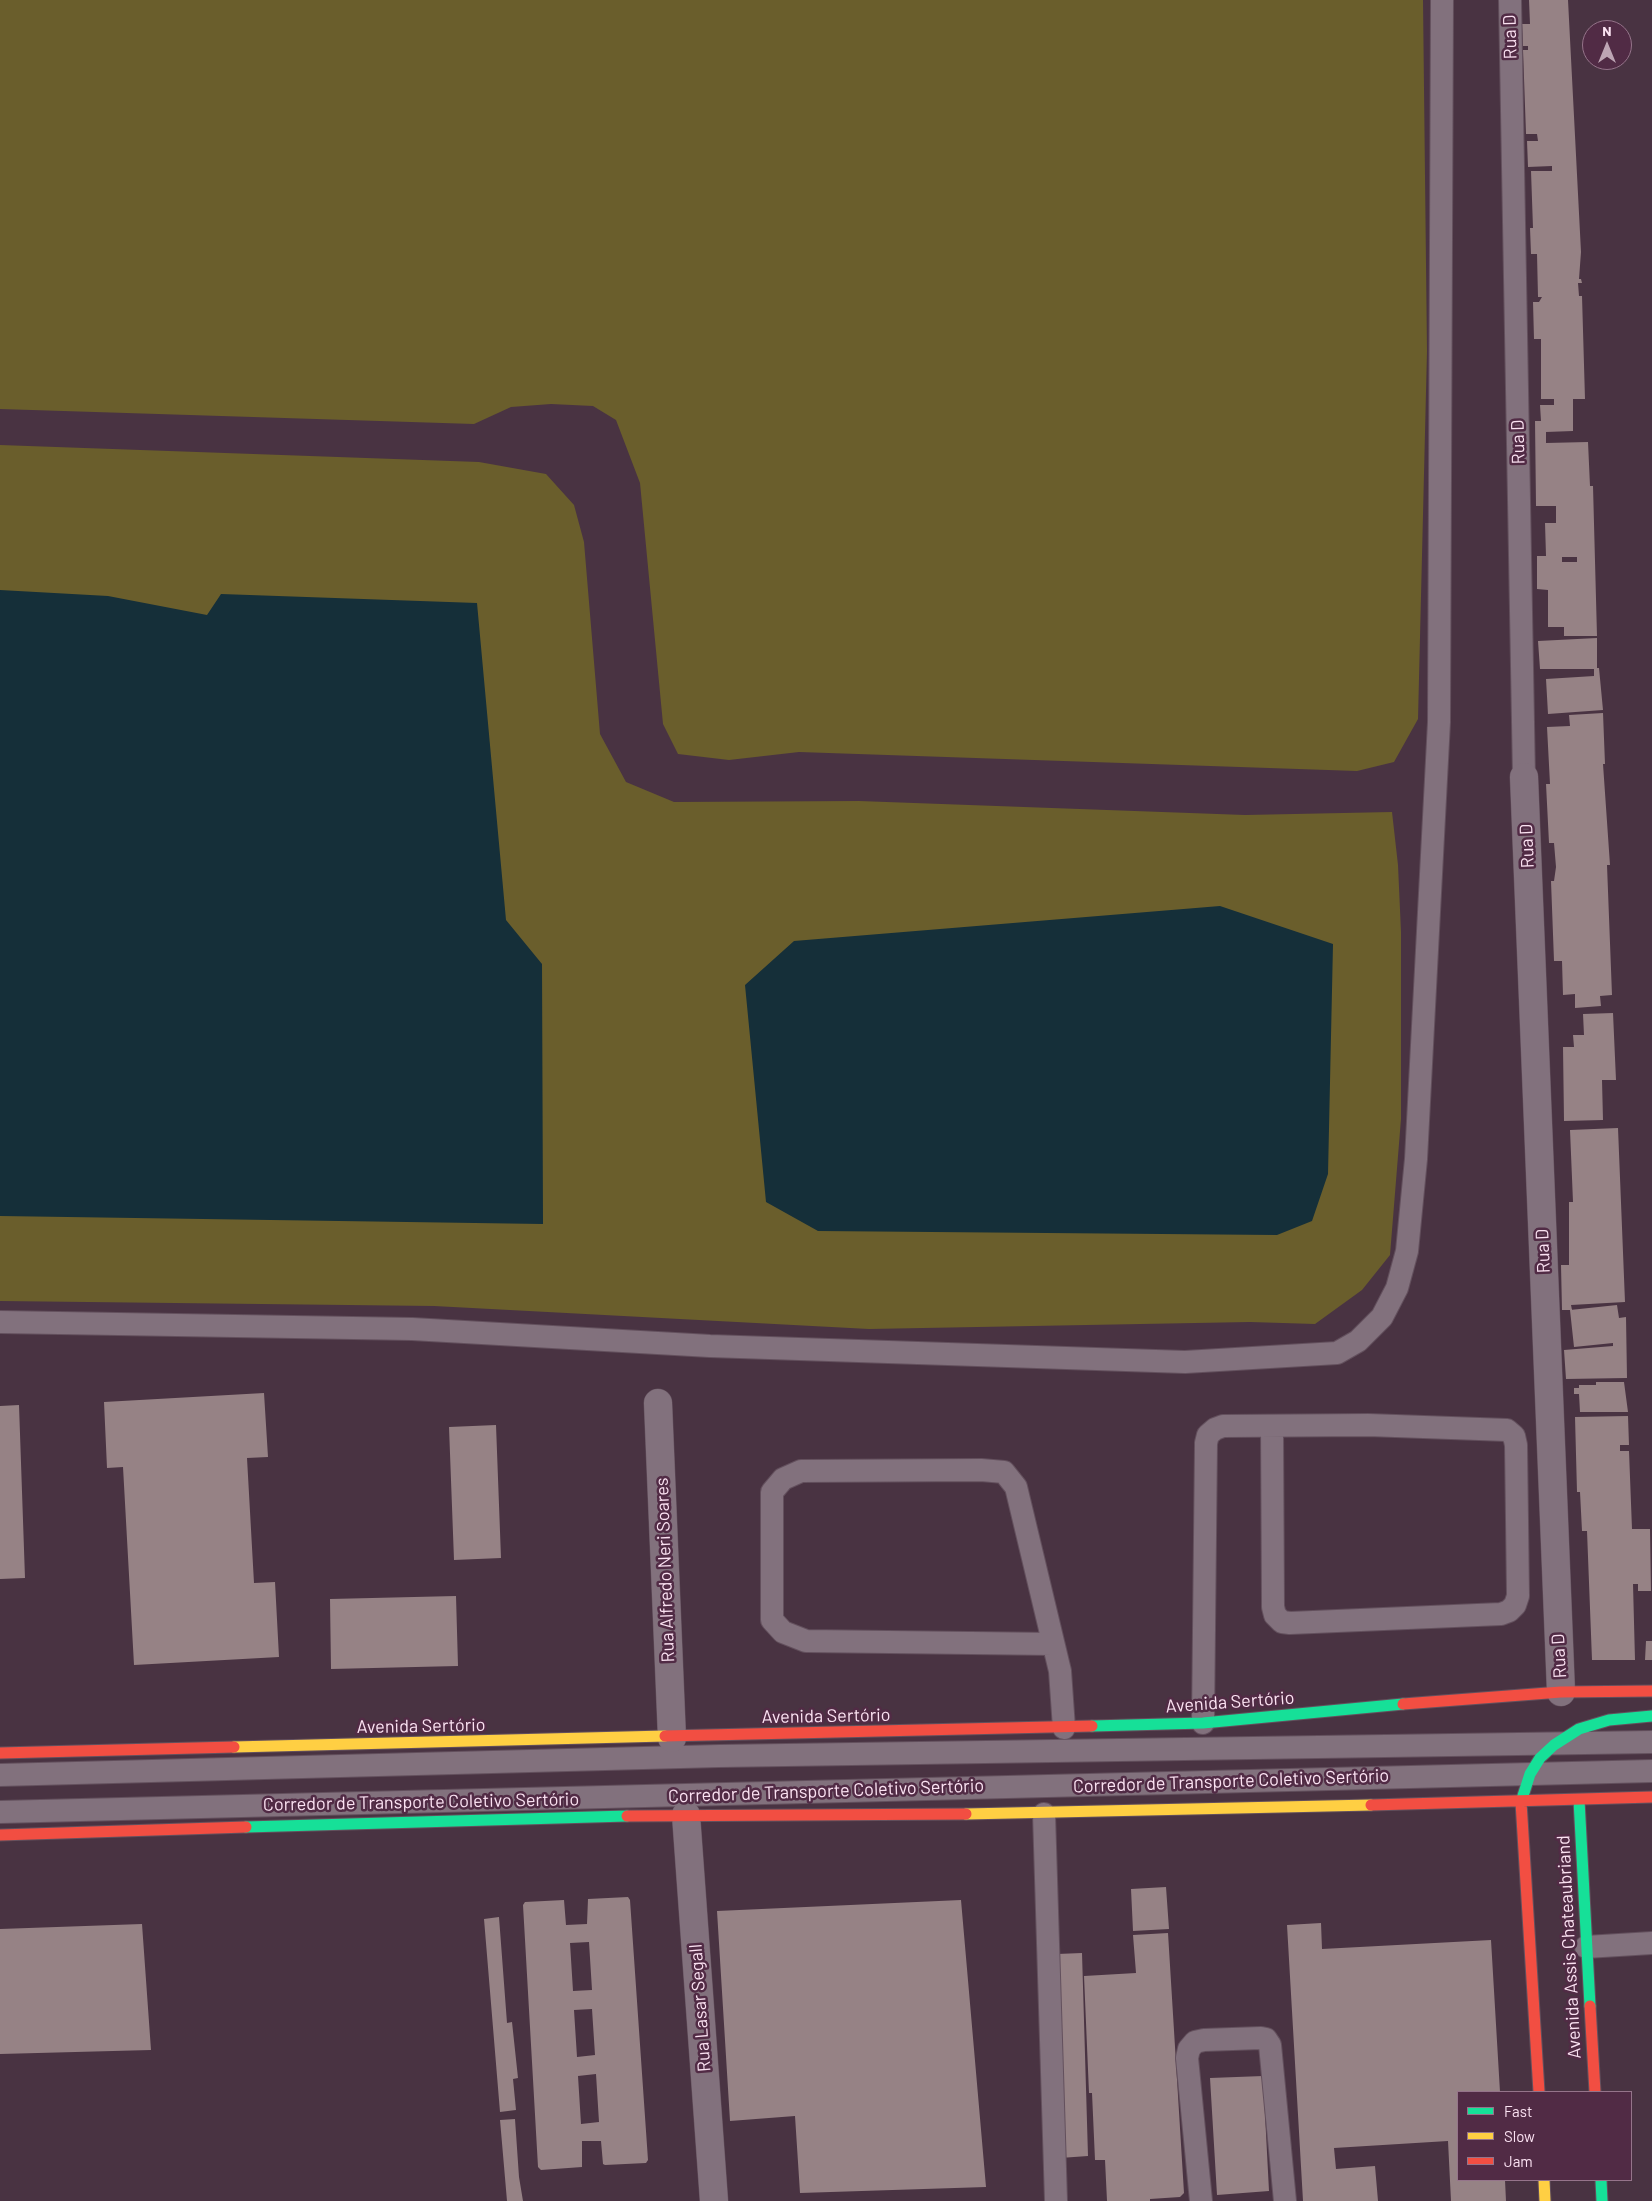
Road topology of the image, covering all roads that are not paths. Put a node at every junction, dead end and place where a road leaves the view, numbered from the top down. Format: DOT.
graph roads {
  1 [pos="1442,0"];
  2 [pos="1510,0"];
  3 [pos="1524,777"];
  4 [pos="0,1322"];
  5 [pos="658,1403"];
  6 [pos="1272,1426"];
  7 [pos="1053,1644"];
  8 [pos="1652,1691"];
  9 [pos="1561,1692"];
  10 [pos="1652,1716"];
  11 [pos="1203,1723"];
  12 [pos="1064,1728"];
  13 [pos="672,1738"];
  14 [pos="1652,1742"];
  15 [pos="1554,1745"];
  16 [pos="0,1754"];
  17 [pos="1652,1771"];
  18 [pos="1530,1774"];
  19 [pos="0,1775"];
  20 [pos="1652,1797"];
  21 [pos="1579,1800"];
  22 [pos="1522,1802"];
  23 [pos="0,1812"];
  24 [pos="1044,1814"];
  25 [pos="686,1815"];
  26 [pos="0,1835"];
  27 [pos="1652,1943"];
  28 [pos="1586,1947"];
  29 [pos="1539,2091"];
  30 [pos="1595,2091"];
  31 [pos="1544,2181"];
  32 [pos="1601,2181"];
  33 [pos="714,2201"];
  34 [pos="1056,2201"];
  35 [pos="1201,2201"];
  36 [pos="1285,2201"];
  37 [pos="1545,2201"];
  38 [pos="1602,2201"];
  1 -- 4 [label="lane"];
  2 -- 3 [label="lane, Rua D"];
  3 -- 9 [label="street, Rua D"];
  5 -- 13 [label="street, Rua Alfredo Neri Soares"];
  6 -- 6 [label="lane"];
  6 -- 11 [label="lane"];
  7 -- 7 [label="lane"];
  7 -- 12 [label="lane"];
  8 -- 9 [label="main road, Avenida Sertório"];
  9 -- 11 [label="main road, Avenida Sertório"];
  10 -- 15 [label="main road"];
  11 -- 12 [label="main road, Avenida Sertório"];
  12 -- 13 [label="main road, Avenida Sertório"];
  13 -- 16 [label="main road, Avenida Sertório"];
  14 -- 15 [label="lane, Corredor de Transporte Coletivo Sertório"];
  15 -- 18 [label="main road"];
  15 -- 19 [label="lane, Corredor de Transporte Coletivo Sertório"];
  17 -- 18 [label="lane, Corredor de Transporte Coletivo Sertório"];
  18 -- 22 [label="main road"];
  18 -- 23 [label="lane, Corredor de Transporte Coletivo Sertório"];
  20 -- 21 [label="main road"];
  21 -- 22 [label="main road"];
  21 -- 28 [label="main road, Avenida Assis Chateaubriand"];
  22 -- 24 [label="main road"];
  22 -- 29 [label="main road"];
  24 -- 25 [label="main road"];
  24 -- 34 [label="lane"];
  25 -- 26 [label="main road"];
  25 -- 33 [label="street, Rua Lasar Segall"];
  27 -- 28 [label="lane"];
  28 -- 30 [label="main road, Avenida Assis Chateaubriand"];
  31 -- 37 [label="main road"];
  32 -- 38 [label="main road"];
  35 -- 36 [label="lane"];
}
